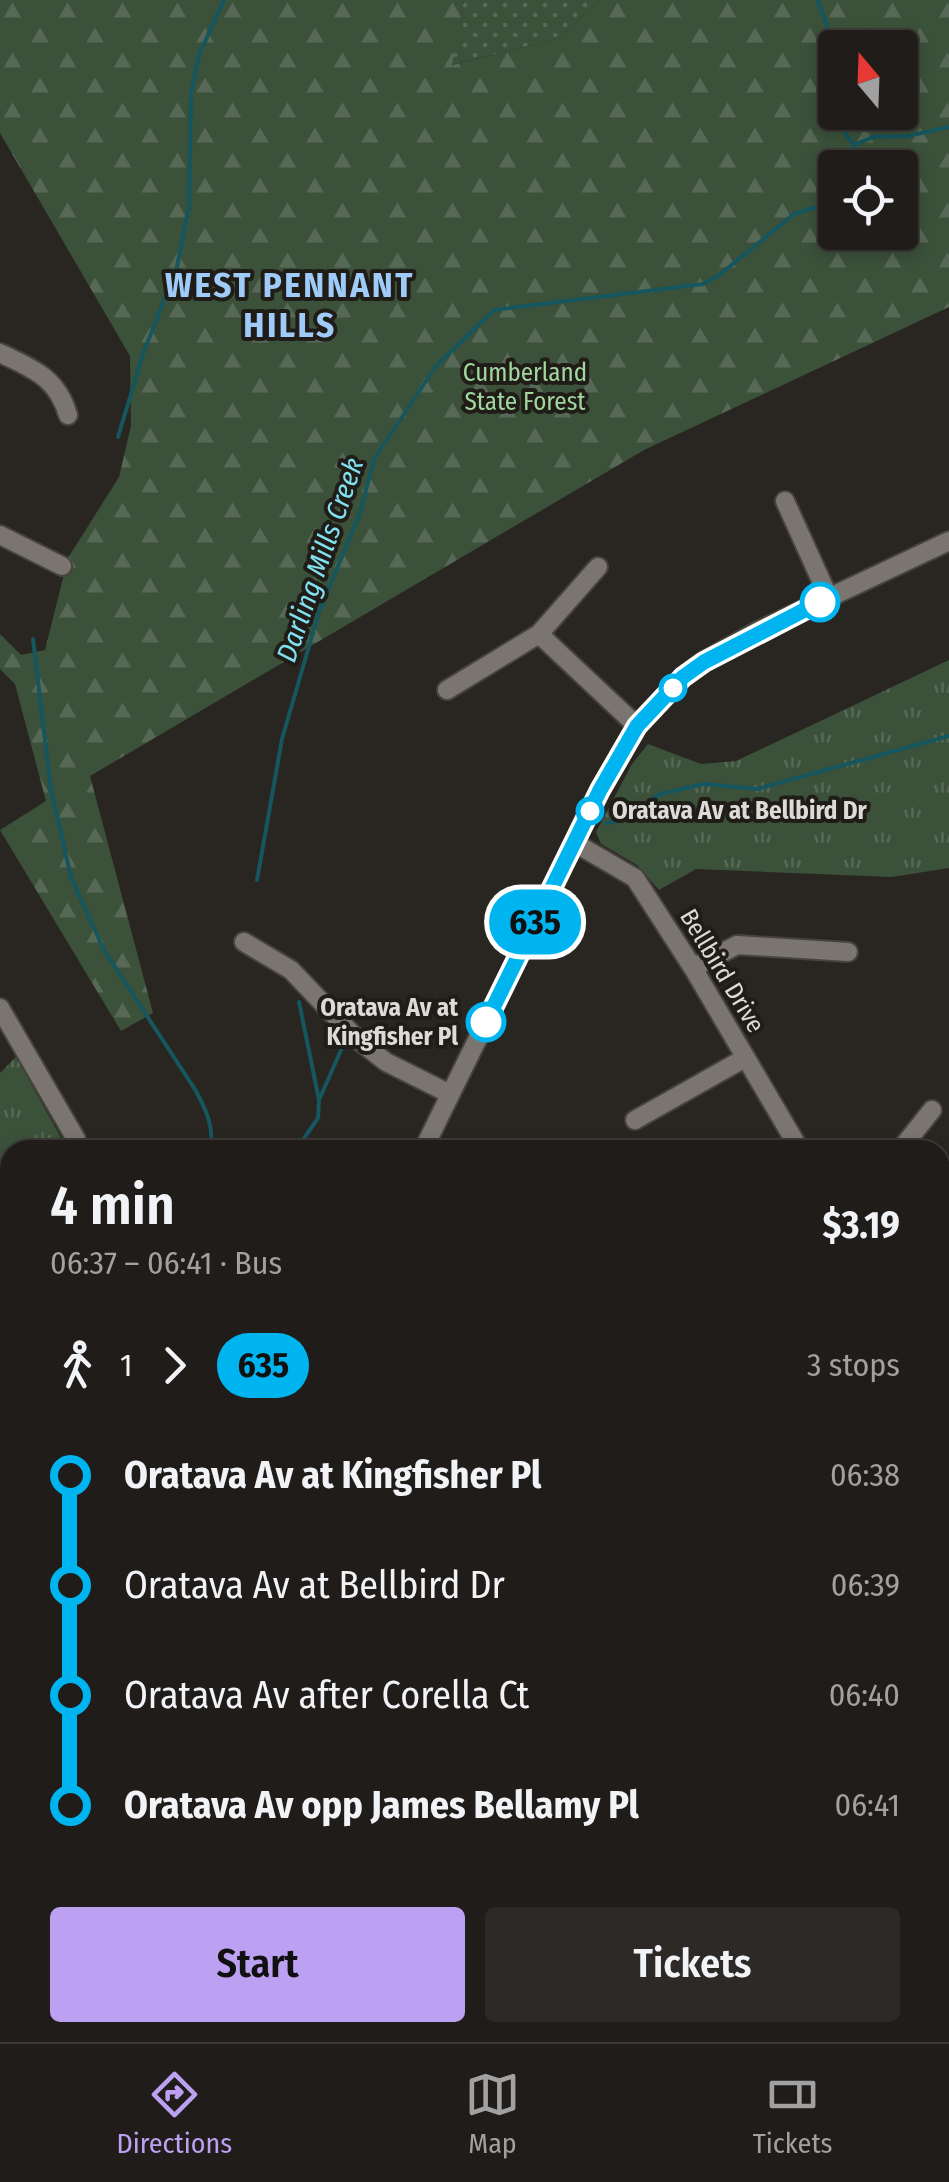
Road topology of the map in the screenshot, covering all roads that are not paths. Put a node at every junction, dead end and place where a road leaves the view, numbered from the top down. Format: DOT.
graph roads {
  1 [pos="0,353"];
  2 [pos="68,415"];
  3 [pos="785,501"];
  4 [pos="0,534"];
  5 [pos="949,541"];
  6 [pos="62,566"];
  7 [pos="598,567"];
  8 [pos="829,598"];
  9 [pos="539,634"];
  10 [pos="447,690"];
  11 [pos="637,726"];
  12 [pos="575,843"];
  13 [pos="244,942"];
  14 [pos="848,952"];
  15 [pos="693,968"];
  16 [pos="0,1008"];
  17 [pos="746,1058"];
  18 [pos="450,1094"];
  19 [pos="932,1110"];
  20 [pos="635,1120"];
  21 [pos="76,1140"];
  22 [pos="428,1140"];
  23 [pos="794,1140"];
  24 [pos="908,1140"];
  1 -- 2 [label="street"];
  3 -- 8 [label="street"];
  4 -- 6 [label="street"];
  5 -- 8 [label="street"];
  7 -- 9 [label="street"];
  8 -- 11 [label="street"];
  9 -- 10 [label="street"];
  9 -- 11 [label="street"];
  11 -- 12 [label="street"];
  12 -- 15 [label="street, Bellbird Drive"];
  12 -- 18 [label="street"];
  13 -- 18 [label="street"];
  14 -- 15 [label="street"];
  15 -- 17 [label="street, Bellbird Drive"];
  16 -- 21 [label="street"];
  17 -- 20 [label="street"];
  17 -- 23 [label="street, Bellbird Drive"];
  18 -- 22 [label="street"];
  19 -- 24 [label="street"];
}
